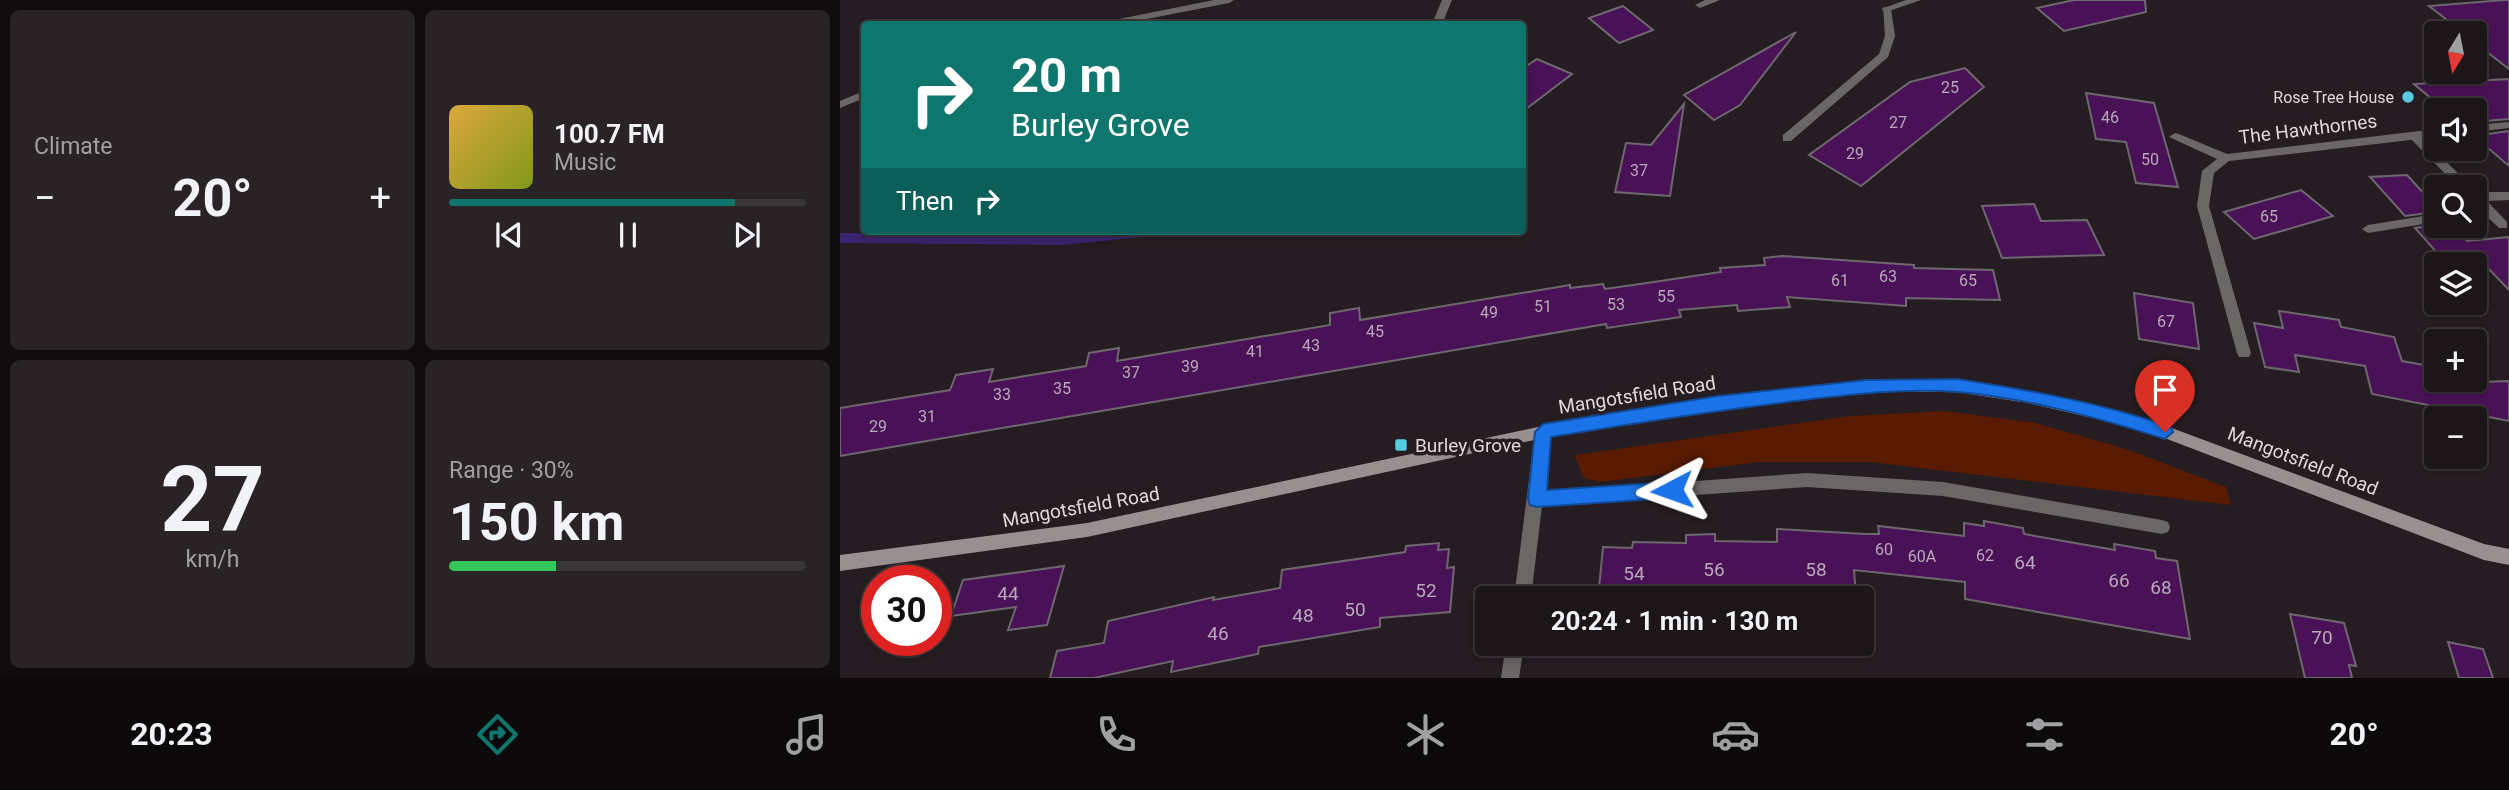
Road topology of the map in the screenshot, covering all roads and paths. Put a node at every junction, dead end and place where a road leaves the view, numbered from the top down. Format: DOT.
graph roads {
  1 [pos="1229,0"];
  2 [pos="1447,0"];
  3 [pos="1715,0"];
  4 [pos="1916,0"];
  5 [pos="1700,5"];
  6 [pos="1124,21"];
  7 [pos="1438,21"];
  8 [pos="861,95"];
  9 [pos="840,105"];
  10 [pos="2509,125"];
  11 [pos="2487,128"];
  12 [pos="2424,135"];
  13 [pos="2415,136"];
  14 [pos="2175,137"];
  15 [pos="1787,138"];
  16 [pos="2226,158"];
  17 [pos="2453,175"];
  18 [pos="2509,195"];
  19 [pos="2487,201"];
  20 [pos="2487,212"];
  21 [pos="2424,220"];
  22 [pos="2502,225"];
  23 [pos="2368,229"];
  24 [pos="2244,353"];
  25 [pos="1543,432"];
  26 [pos="1537,499"];
  27 [pos="2162,527"];
  28 [pos="2509,557"];
  29 [pos="840,563"];
  30 [pos="1524,586"];
  31 [pos="1514,656"];
  32 [pos="1510,678"];
  1 -- 6 [label="street"];
  2 -- 7 [label="street"];
  3 -- 5 [label="street"];
  4 -- 15 [label="street"];
  8 -- 9 [label="street"];
  10 -- 11 [label="street"];
  12 -- 13 [label="street, The Hawthornes"];
  13 -- 16 [label="street, The Hawthornes"];
  13 -- 17 [label="street"];
  14 -- 16 [label="street, The Hawthornes"];
  16 -- 24 [label="street, The Hawthornes"];
  18 -- 19 [label="street"];
  20 -- 22 [label="street"];
  21 -- 23 [label="street"];
  25 -- 26 [label="street"];
  25 -- 28 [label="main road, Mangotsfield Road"];
  25 -- 29 [label="main road, Mangotsfield Road"];
  26 -- 27 [label="street"];
  26 -- 30 [label="street"];
  31 -- 32 [label="street"];
}
